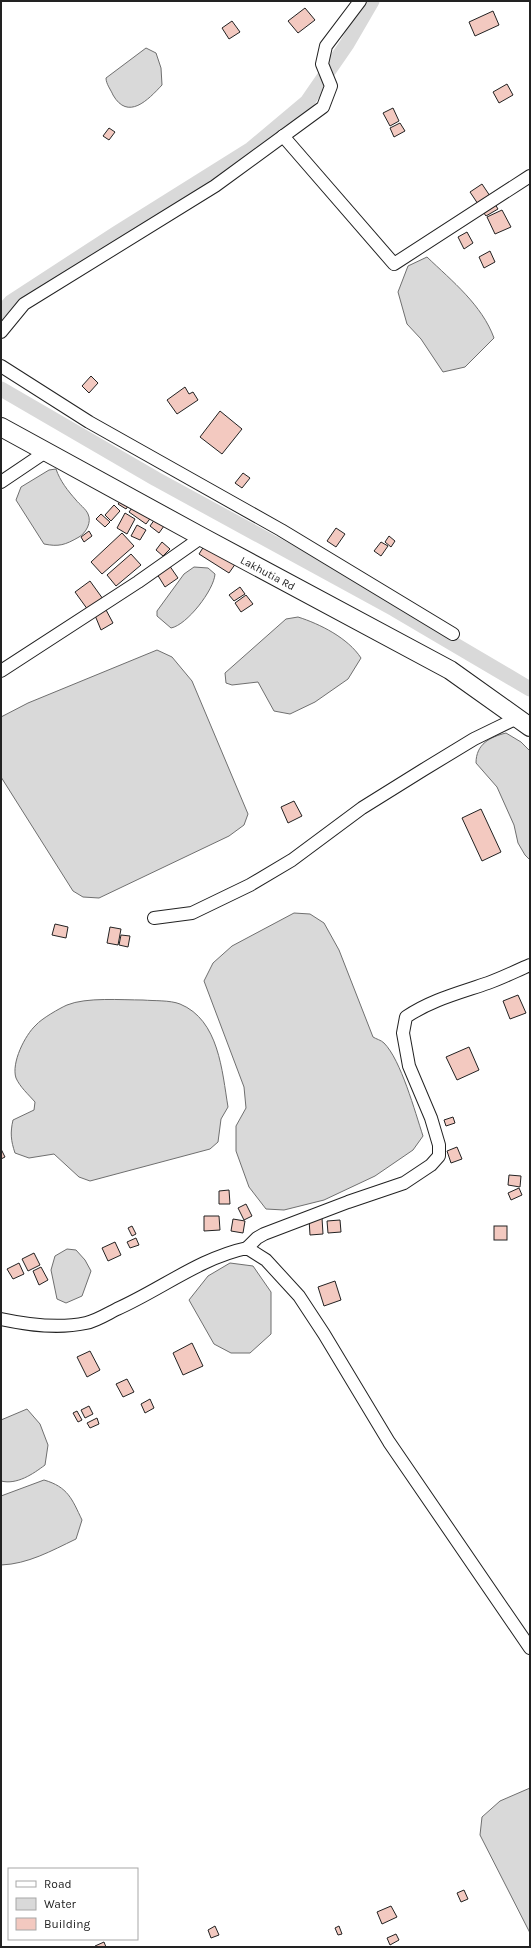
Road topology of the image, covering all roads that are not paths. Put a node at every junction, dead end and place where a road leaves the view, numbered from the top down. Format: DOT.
graph roads {
  1 [pos="360,1"];
  2 [pos="283,136"];
  3 [pos="530,176"];
  4 [pos="1,332"];
  5 [pos="1,366"];
  6 [pos="1,427"];
  7 [pos="47,451"];
  8 [pos="1,482"];
  9 [pos="202,537"];
  10 [pos="453,634"];
  11 [pos="1,671"];
  12 [pos="524,723"];
  13 [pos="154,918"];
  14 [pos="530,965"];
  15 [pos="247,1248"];
  16 [pos="1,1319"];
  17 [pos="530,1648"];
  1 -- 2 [label="street"];
  2 -- 3 [label="street"];
  2 -- 4 [label="street"];
  5 -- 10 [label="street"];
  6 -- 7 [label="street, Lakhutia Rd"];
  7 -- 8 [label="street"];
  7 -- 9 [label="street, Lakhutia Rd"];
  9 -- 11 [label="street"];
  9 -- 12 [label="street, Lakhutia Rd"];
  12 -- 13 [label="street"];
  14 -- 15 [label="street"];
  15 -- 16 [label="street"];
  15 -- 17 [label="street"];
}
